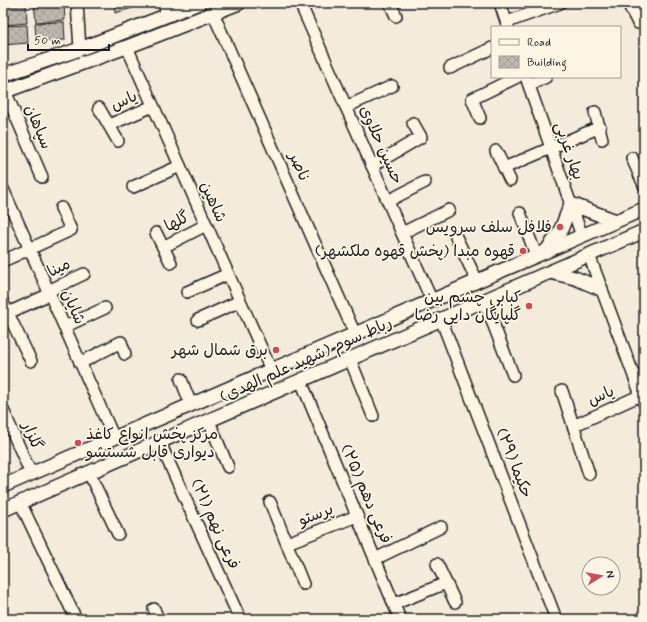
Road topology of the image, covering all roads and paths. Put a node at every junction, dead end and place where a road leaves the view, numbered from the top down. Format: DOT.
graph roads {
  1 [pos="77,3"];
  2 [pos="199,3"];
  3 [pos="238,3"];
  4 [pos="300,3"];
  5 [pos="390,3"];
  6 [pos="500,3"];
  7 [pos="628,3"];
  8 [pos="555,4"];
  9 [pos="166,9"];
  10 [pos="213,13"];
  11 [pos="396,16"];
  12 [pos="639,16"];
  13 [pos="507,25"];
  14 [pos="127,47"];
  15 [pos="491,48"];
  16 [pos="80,49"];
  17 [pos="450,68"];
  18 [pos="3,76"];
  19 [pos="515,78"];
  20 [pos="541,78"];
  21 [pos="527,81"];
  22 [pos="392,86"];
  23 [pos="4,91"];
  24 [pos="153,106"];
  25 [pos="346,107"];
  26 [pos="99,108"];
  27 [pos="595,112"];
  28 [pos="480,118"];
  29 [pos="413,123"];
  30 [pos="109,126"];
  31 [pos="600,127"];
  32 [pos="602,139"];
  33 [pos="118,141"];
  34 [pos="551,147"];
  35 [pos="496,151"];
  36 [pos="632,158"];
  37 [pos="180,166"];
  38 [pos="372,166"];
  39 [pos="504,168"];
  40 [pos="42,176"];
  41 [pos="510,180"];
  42 [pos="426,182"];
  43 [pos="644,185"];
  44 [pos="133,187"];
  45 [pos="3,189"];
  46 [pos="388,201"];
  47 [pos="571,204"];
  48 [pos="60,208"];
  49 [pos="644,209"];
  50 [pos="449,210"];
  51 [pos="520,213"];
  52 [pos="616,221"];
  53 [pos="206,225"];
  54 [pos="644,231"];
  55 [pos="156,233"];
  56 [pos="402,233"];
  57 [pos="582,236"];
  58 [pos="456,237"];
  59 [pos="163,247"];
  60 [pos="30,249"];
  61 [pos="541,253"];
  62 [pos="589,255"];
  63 [pos="3,261"];
  64 [pos="171,263"];
  65 [pos="550,272"];
  66 [pos="84,274"];
  67 [pos="228,274"];
  68 [pos="477,281"];
  69 [pos="602,289"];
  70 [pos="187,292"];
  71 [pos="49,293"];
  72 [pos="432,300"];
  73 [pos="484,300"];
  74 [pos="240,301"];
  75 [pos="3,303"];
  76 [pos="105,308"];
  77 [pos="8,313"];
  78 [pos="441,319"];
  79 [pos="198,320"];
  80 [pos="64,328"];
  81 [pos="355,334"];
  82 [pos="125,354"];
  83 [pos="30,360"];
  84 [pos="350,360"];
  85 [pos="80,363"];
  86 [pos="271,370"];
  87 [pos="513,375"];
  88 [pos="181,378"];
  89 [pos="301,381"];
  90 [pos="226,390"];
  91 [pos="562,391"];
  92 [pos="643,399"];
  93 [pos="191,405"];
  94 [pos="3,410"];
  95 [pos="178,411"];
  96 [pos="233,411"];
  97 [pos="373,416"];
  98 [pos="209,421"];
  99 [pos="574,426"];
  100 [pos="186,432"];
  101 [pos="114,438"];
  102 [pos="160,443"];
  103 [pos="228,467"];
  104 [pos="90,473"];
  105 [pos="31,474"];
  106 [pos="589,474"];
  107 [pos="3,486"];
  108 [pos="20,502"];
  109 [pos="270,502"];
  110 [pos="3,510"];
  111 [pos="357,516"];
  112 [pos="441,527"];
  113 [pos="118,534"];
  114 [pos="287,543"];
  115 [pos="376,559"];
  116 [pos="437,564"];
  117 [pos="446,583"];
  118 [pos="304,584"];
  119 [pos="455,602"];
  120 [pos="394,604"];
  121 [pos="76,619"];
  122 [pos="240,619"];
  123 [pos="400,619"];
  124 [pos="556,619"];
  1 -- 16 [label="street"];
  2 -- 9 [label="main road"];
  3 -- 10 [label="main road"];
  4 -- 25 [label="street, حسین حلاوی"];
  5 -- 11 [label="street"];
  6 -- 13 [label="street"];
  7 -- 12 [label="street"];
  8 -- 13 [label="street"];
  9 -- 16 [label="main road"];
  10 -- 14 [label="main road"];
  10 -- 81 [label="street, ناصر"];
  14 -- 23 [label="main road"];
  14 -- 24 [label="street, شاهین"];
  15 -- 17 [label="street"];
  16 -- 18 [label="main road"];
  19 -- 28 [label="street"];
  20 -- 21 [label="street"];
  21 -- 34 [label="street, بهار غربی"];
  22 -- 25 [label="street"];
  23 -- 40 [label="street, سپاهان"];
  24 -- 30 [label="street, یاس"];
  24 -- 37 [label="street, شاهین"];
  25 -- 38 [label="street, حسین حلاوی"];
  26 -- 30 [label="street"];
  27 -- 31 [label="street"];
  29 -- 38 [label="street"];
  30 -- 33 [label="street"];
  31 -- 32 [label="street"];
  31 -- 34 [label="street"];
  34 -- 39 [label="street"];
  34 -- 47 [label="street, بهار غربی"];
  35 -- 39 [label="street"];
  36 -- 43 [label="street"];
  37 -- 44 [label="street"];
  37 -- 53 [label="street, شاهین"];
  38 -- 46 [label="street, حسین حلاوی"];
  39 -- 41 [label="street"];
  42 -- 46 [label="street"];
  45 -- 60 [label="street, شایان"];
  46 -- 56 [label="street, حسین حلاوی"];
  47 -- 52 [label="main road"];
  47 -- 57 [label="street, بهار غربی"];
  47 -- 61 [label="main road"];
  48 -- 60 [label="street"];
  49 -- 52 [label="main road, رباط سوم (شهید علم الهدی)"];
  50 -- 56 [label="street"];
  51 -- 61 [label="street"];
  52 -- 57 [label="main road, رباط سوم (شهید علم الهدی)"];
  53 -- 59 [label="street, گلها"];
  53 -- 67 [label="street, شاهین"];
  54 -- 62 [label="main road, رباط سوم (شهید علم الهدی)"];
  55 -- 59 [label="street"];
  56 -- 72 [label="street, حسین حلاوی"];
  57 -- 61 [label="main road, رباط سوم (شهید علم الهدی)"];
  57 -- 62 [label="main road"];
  58 -- 68 [label="street"];
  59 -- 64 [label="street"];
  60 -- 63 [label="street"];
  60 -- 71 [label="street, شایان"];
  61 -- 68 [label="main road, رباط سوم (شهید علم الهدی)"];
  62 -- 65 [label="main road, رباط سوم (شهید علم الهدی)"];
  62 -- 69 [label="street"];
  65 -- 69 [label="main road"];
  65 -- 73 [label="main road, رباط سوم (شهید علم الهدی)"];
  66 -- 71 [label="street, مینا"];
  67 -- 70 [label="street"];
  67 -- 74 [label="street, شاهین"];
  68 -- 72 [label="main road, رباط سوم (شهید علم الهدی)"];
  69 -- 92 [label="street"];
  71 -- 77 [label="street, مینا"];
  71 -- 80 [label="street, شایان"];
  72 -- 81 [label="main road, رباط سوم (شهید علم الهدی)"];
  73 -- 78 [label="main road, رباط سوم (شهید علم الهدی)"];
  73 -- 87 [label="street"];
  74 -- 79 [label="street"];
  74 -- 86 [label="street, شاهین"];
  75 -- 77 [label="street"];
  76 -- 80 [label="street"];
  77 -- 83 [label="street"];
  78 -- 84 [label="main road, رباط سوم (شهید علم الهدی)"];
  78 -- 124 [label="street, حکیما (۲۹)"];
  80 -- 85 [label="street, شایان"];
  81 -- 86 [label="main road, رباط سوم (شهید علم الهدی)"];
  82 -- 85 [label="street"];
  84 -- 89 [label="main road, رباط سوم (شهید علم الهدی)"];
  84 -- 97 [label="street"];
  85 -- 101 [label="street, شایان"];
  86 -- 90 [label="main road, رباط سوم (شهید علم الهدی)"];
  88 -- 93 [label="street"];
  89 -- 96 [label="main road, رباط سوم (شهید علم الهدی)"];
  89 -- 111 [label="street, فرعی دهم (۲۵)"];
  90 -- 93 [label="main road, رباط سوم (شهید علم الهدی)"];
  90 -- 96 [label="main road"];
  91 -- 99 [label="street, یاس"];
  92 -- 99 [label="street, یاس"];
  93 -- 95 [label="main road, رباط سوم (شهید علم الهدی)"];
  94 -- 105 [label="street, گلزار"];
  95 -- 100 [label="main road"];
  95 -- 101 [label="main road, رباط سوم (شهید علم الهدی)"];
  96 -- 98 [label="main road, رباط سوم (شهید علم الهدی)"];
  98 -- 100 [label="main road, رباط سوم (شهید علم الهدی)"];
  98 -- 103 [label="street"];
  99 -- 106 [label="street, یاس"];
  100 -- 102 [label="main road, رباط سوم (شهید علم الهدی)"];
  101 -- 105 [label="main road, رباط سوم (شهید علم الهدی)"];
  102 -- 104 [label="main road, رباط سوم (شهید علم الهدی)"];
  102 -- 122 [label="street, فرعی نهم (۲۱)"];
  104 -- 108 [label="main road, رباط سوم (شهید علم الهدی)"];
  104 -- 113 [label="street"];
  105 -- 107 [label="main road, رباط سوم (شهید علم الهدی)"];
  108 -- 110 [label="main road, رباط سوم (شهید علم الهدی)"];
  108 -- 121 [label="street"];
  109 -- 114 [label="street"];
  111 -- 114 [label="street, پرستو"];
  111 -- 115 [label="street, فرعی دهم (۲۵)"];
  112 -- 115 [label="street"];
  114 -- 118 [label="street"];
  115 -- 120 [label="street, فرعی دهم (۲۵)"];
  116 -- 117 [label="street"];
  117 -- 119 [label="street"];
  117 -- 120 [label="street"];
  120 -- 123 [label="street, فرعی دهم (۲۵)"];
}
